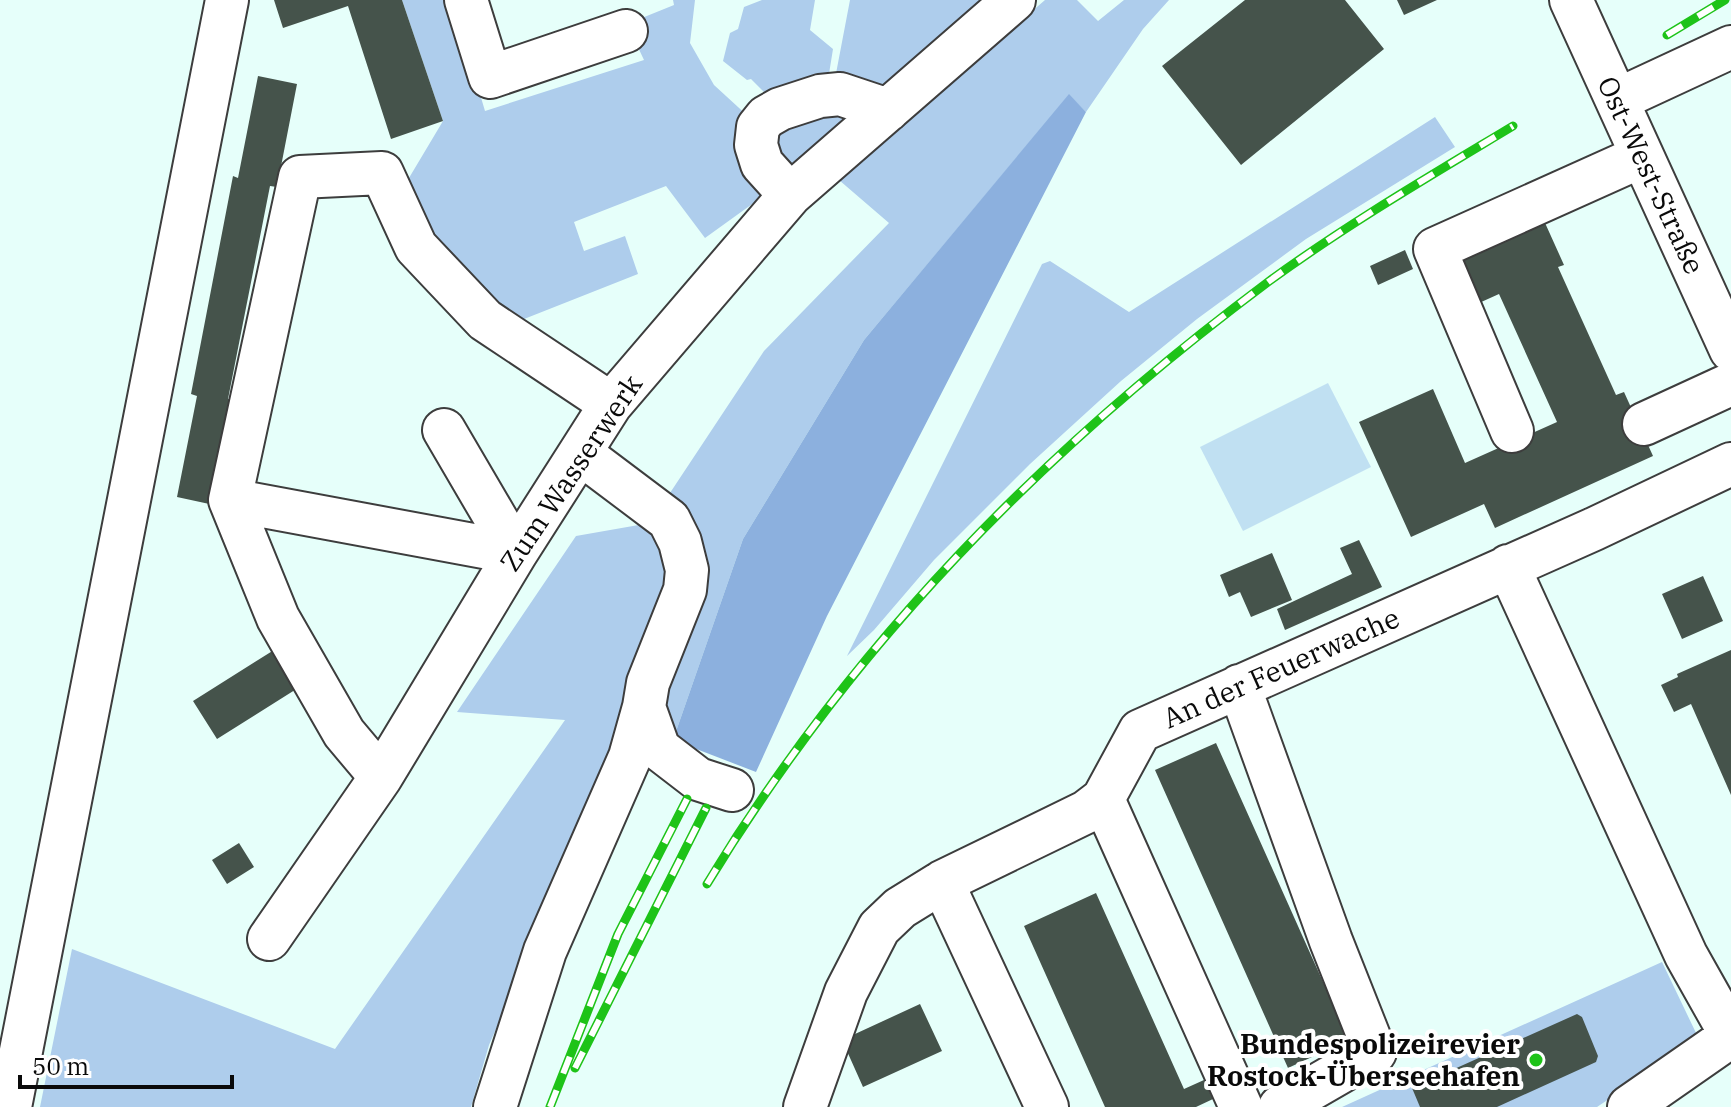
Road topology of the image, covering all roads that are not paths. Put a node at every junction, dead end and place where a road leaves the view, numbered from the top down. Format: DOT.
graph roads {
  1 [pos="227,0"];
  2 [pos="466,0"];
  3 [pos="1014,0"];
  4 [pos="1571,0"];
  5 [pos="626,31"];
  6 [pos="1731,47"];
  7 [pos="1617,100"];
  8 [pos="888,110"];
  9 [pos="1642,156"];
  10 [pos="790,195"];
  11 [pos="1731,350"];
  12 [pos="1731,384"];
  13 [pos="611,404"];
  14 [pos="1644,424"];
  15 [pos="444,430"];
  16 [pos="1512,431"];
  17 [pos="580,453"];
  18 [pos="1731,464"];
  19 [pos="230,500"];
  20 [pos="516,553"];
  21 [pos="1508,566"];
  22 [pos="1239,686"];
  23 [pos="644,707"];
  24 [pos="381,777"];
  25 [pos="732,790"];
  26 [pos="1103,799"];
  27 [pos="942,882"];
  28 [pos="269,939"];
  29 [pos="1731,1035"];
  30 [pos="813,1102"];
  31 [pos="10,1107"];
  32 [pos="495,1107"];
  33 [pos="1047,1107"];
  34 [pos="1241,1107"];
  35 [pos="1280,1107"];
  36 [pos="1629,1107"];
  1 -- 31 [label="street"];
  2 -- 5 [label="street"];
  3 -- 8 [label="street, Zum Wasserwerk"];
  4 -- 7 [label="street, Ost-West-Straße"];
  6 -- 7 [label="street"];
  7 -- 9 [label="street, Ost-West-Straße"];
  8 -- 10 [label="street, Zum Wasserwerk"];
  8 -- 10 [label="street"];
  9 -- 11 [label="street, Ost-West-Straße"];
  9 -- 16 [label="street"];
  10 -- 13 [label="street, Zum Wasserwerk"];
  12 -- 14 [label="street"];
  13 -- 17 [label="street, Zum Wasserwerk"];
  13 -- 19 [label="street"];
  15 -- 20 [label="street"];
  17 -- 20 [label="street, Zum Wasserwerk"];
  17 -- 23 [label="street"];
  18 -- 21 [label="street, An der Feuerwache"];
  19 -- 20 [label="street"];
  19 -- 24 [label="street"];
  20 -- 24 [label="street, Zum Wasserwerk"];
  21 -- 22 [label="street, An der Feuerwache"];
  21 -- 29 [label="street"];
  22 -- 26 [label="street, An der Feuerwache"];
  22 -- 35 [label="street"];
  23 -- 25 [label="street"];
  23 -- 32 [label="street"];
  24 -- 28 [label="street, Zum Wasserwerk"];
  26 -- 27 [label="street, An der Feuerwache"];
  26 -- 34 [label="street"];
  27 -- 30 [label="street, An der Feuerwache"];
  27 -- 33 [label="street"];
  29 -- 36 [label="street"];
}
